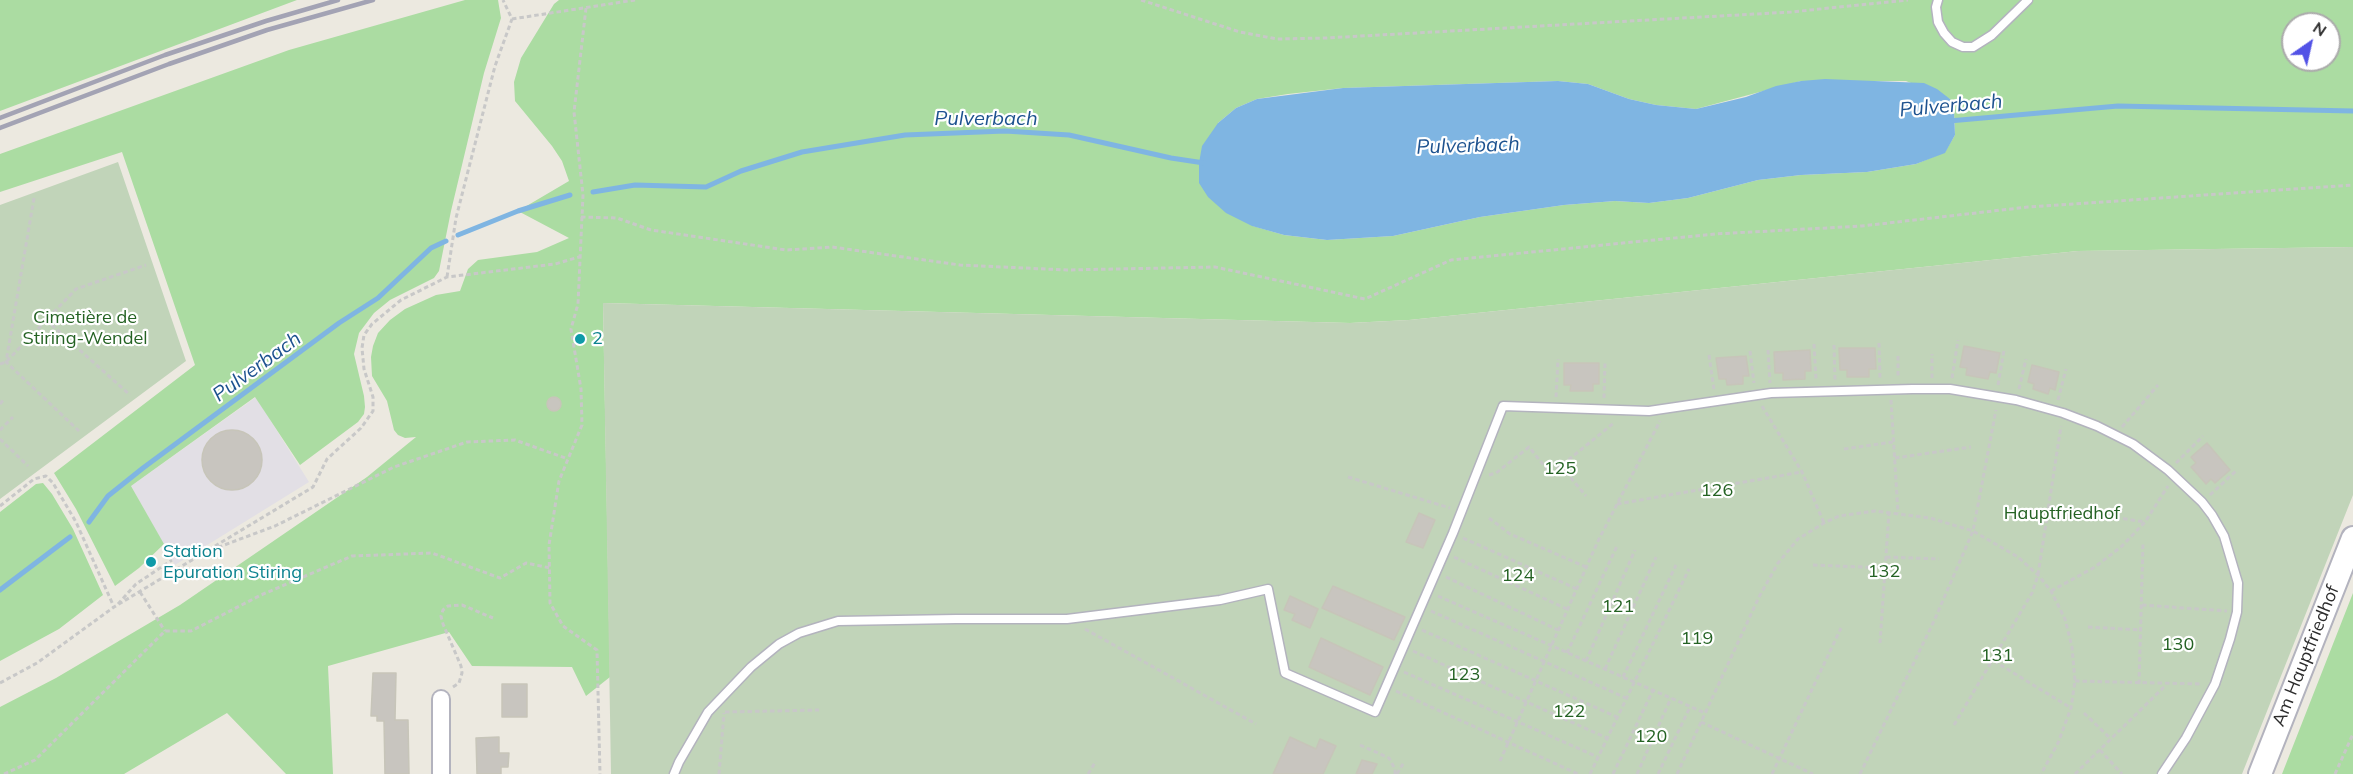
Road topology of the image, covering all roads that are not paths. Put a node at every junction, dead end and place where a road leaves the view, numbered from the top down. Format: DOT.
graph roads {
  1 [pos="1938,0"];
  2 [pos="2028,0"];
  3 [pos="2353,538"];
  4 [pos="441,699"];
  5 [pos="441,774"];
  6 [pos="674,774"];
  7 [pos="2162,774"];
  8 [pos="2260,774"];
  1 -- 2 [label="lane"];
  3 -- 8 [label="main road, Am Hauptfriedhof"];
  4 -- 5 [label="street"];
  6 -- 7 [label="lane"];
}
